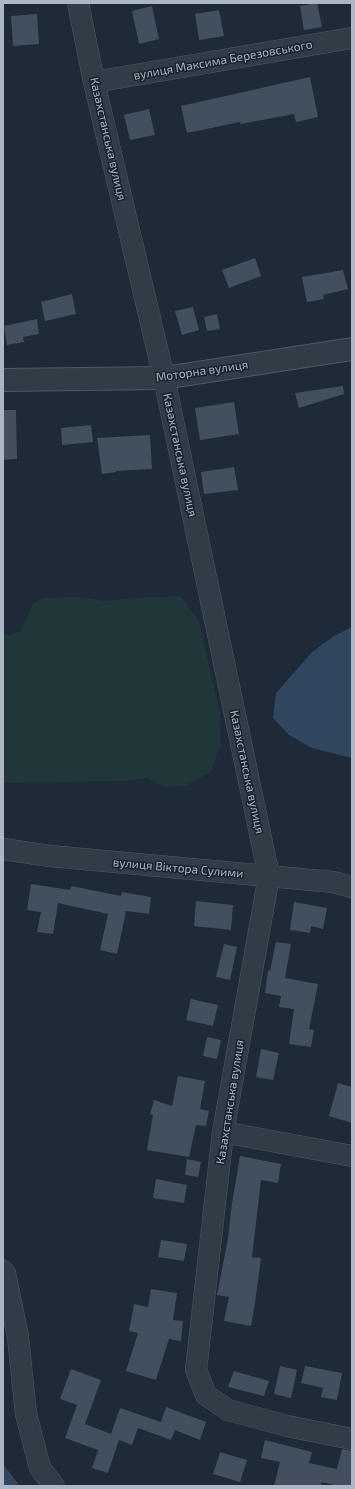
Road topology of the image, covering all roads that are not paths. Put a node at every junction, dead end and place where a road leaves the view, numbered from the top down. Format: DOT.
graph roads {
  1 [pos="78,3"];
  2 [pos="352,38"];
  3 [pos="94,82"];
  4 [pos="352,349"];
  5 [pos="164,378"];
  6 [pos="3,380"];
  7 [pos="3,849"];
  8 [pos="269,876"];
  9 [pos="352,887"];
  10 [pos="223,1132"];
  11 [pos="352,1156"];
  12 [pos="3,1270"];
  13 [pos="352,1439"];
  14 [pos="54,1486"];
  1 -- 3 [label="street, Казахстанська вулиця"];
  2 -- 3 [label="street, вулиця Максима Березовського"];
  3 -- 5 [label="street, Казахстанська вулиця"];
  4 -- 5 [label="street, Моторна вулиця"];
  5 -- 6 [label="street, Моторна вулиця"];
  5 -- 8 [label="street, Казахстанська вулиця"];
  7 -- 8 [label="street, вулиця Віктора Сулими"];
  8 -- 9 [label="street, вулиця Віктора Сулими"];
  8 -- 10 [label="street, Казахстанська вулиця"];
  10 -- 11 [label="street"];
  10 -- 13 [label="street, Казахстанська вулиця"];
  12 -- 14 [label="street"];
}
